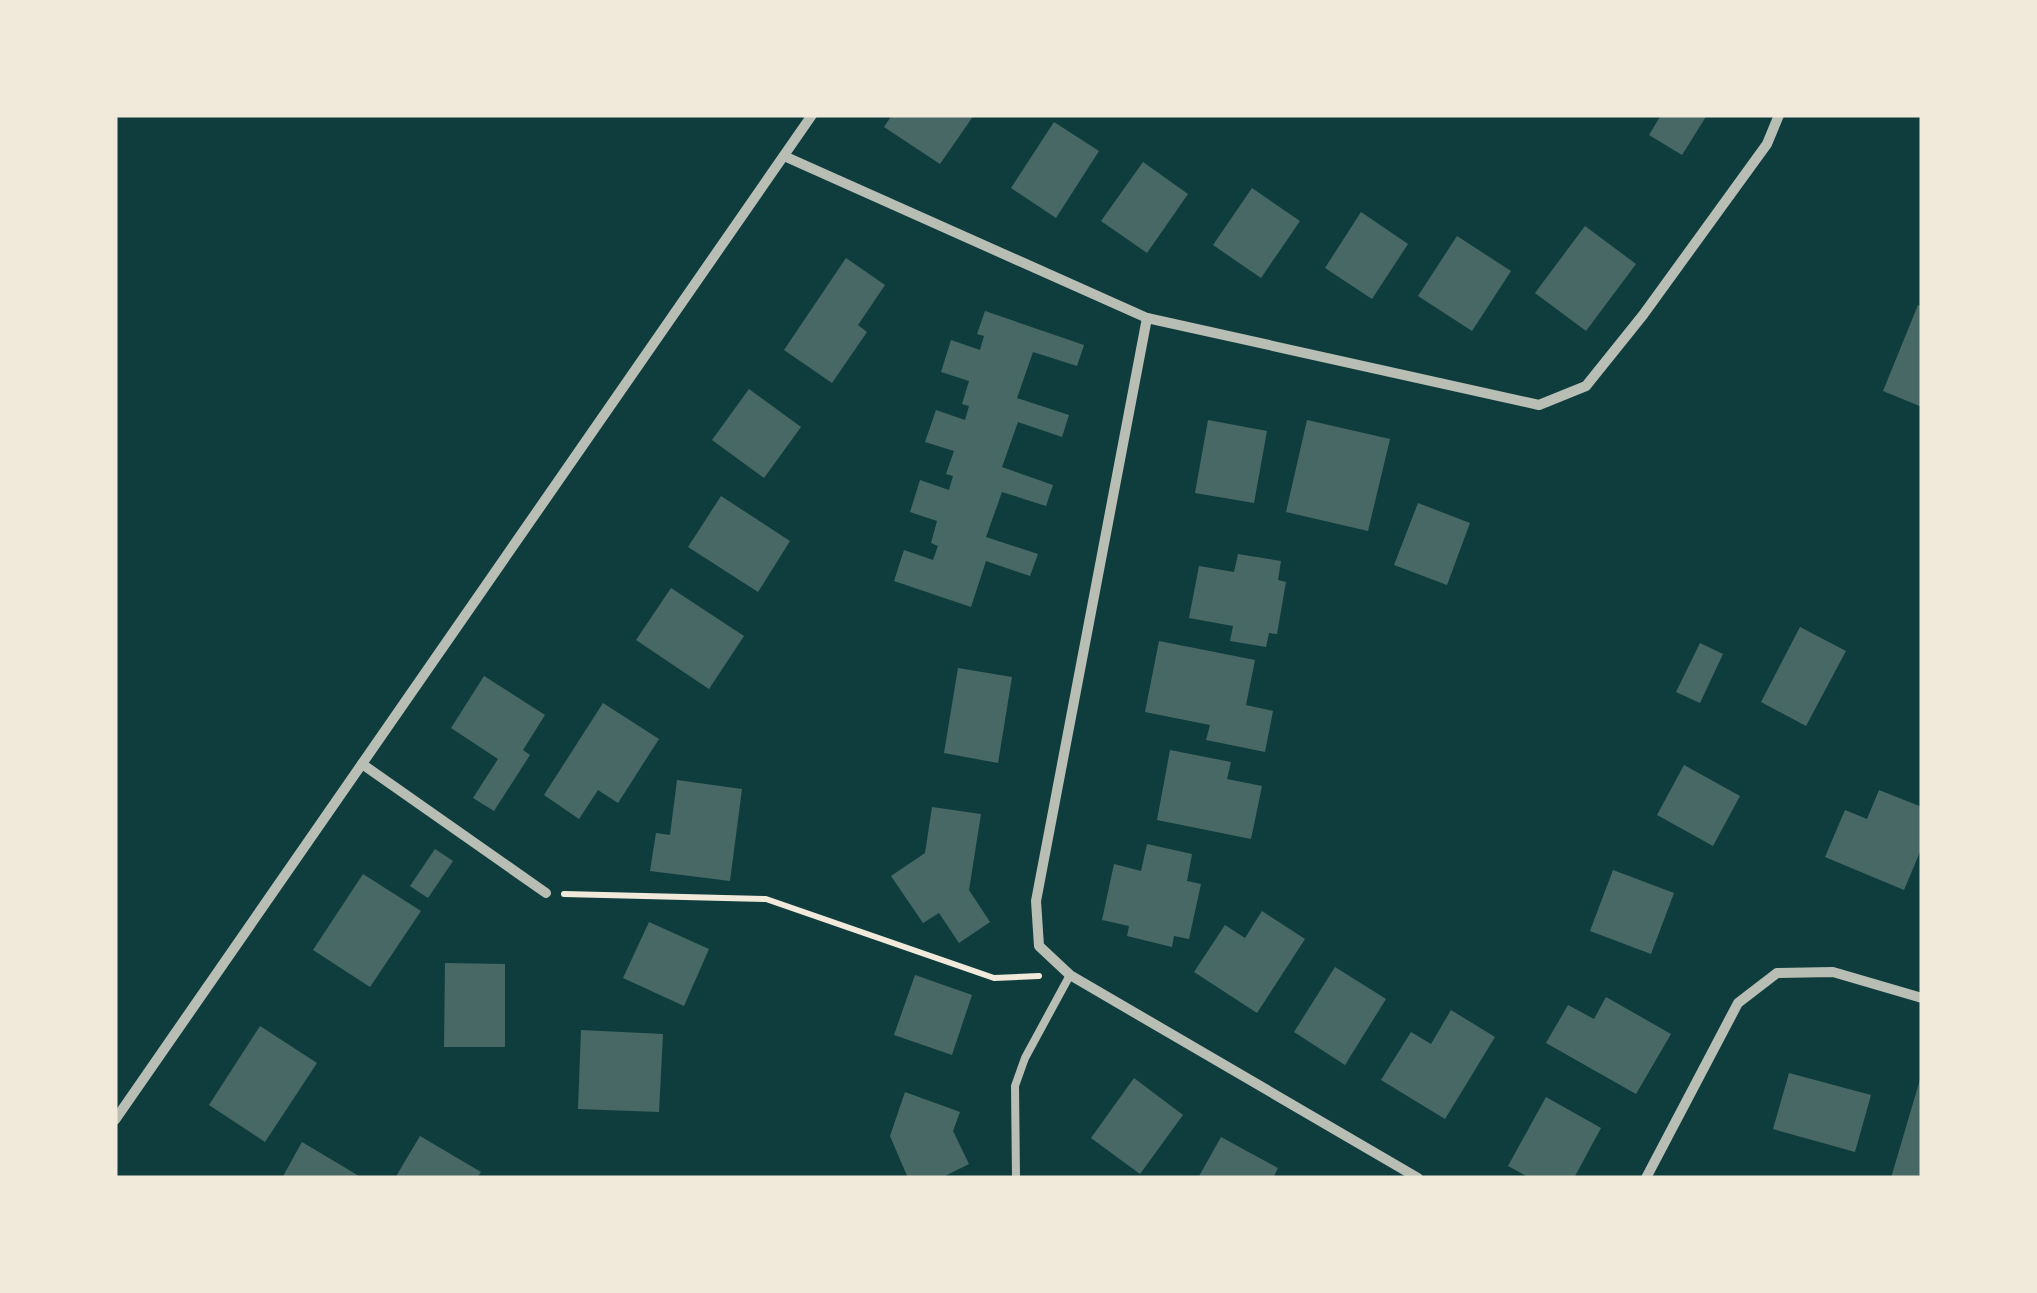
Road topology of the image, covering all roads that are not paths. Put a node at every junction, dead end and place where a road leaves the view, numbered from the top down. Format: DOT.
graph roads {
  1 [pos="812,115"];
  2 [pos="1779,115"];
  3 [pos="784,156"];
  4 [pos="1147,318"];
  5 [pos="362,764"];
  6 [pos="546,894"];
  7 [pos="1070,975"];
  8 [pos="1922,998"];
  9 [pos="115,1120"];
  10 [pos="1016,1178"];
  11 [pos="1418,1178"];
  12 [pos="1646,1178"];
  1 -- 3 [label="street"];
  2 -- 4 [label="street"];
  3 -- 4 [label="street"];
  3 -- 5 [label="street"];
  4 -- 7 [label="street"];
  5 -- 6 [label="street"];
  5 -- 9 [label="street"];
  7 -- 10 [label="lane"];
  7 -- 11 [label="street"];
  8 -- 12 [label="street"];
}
